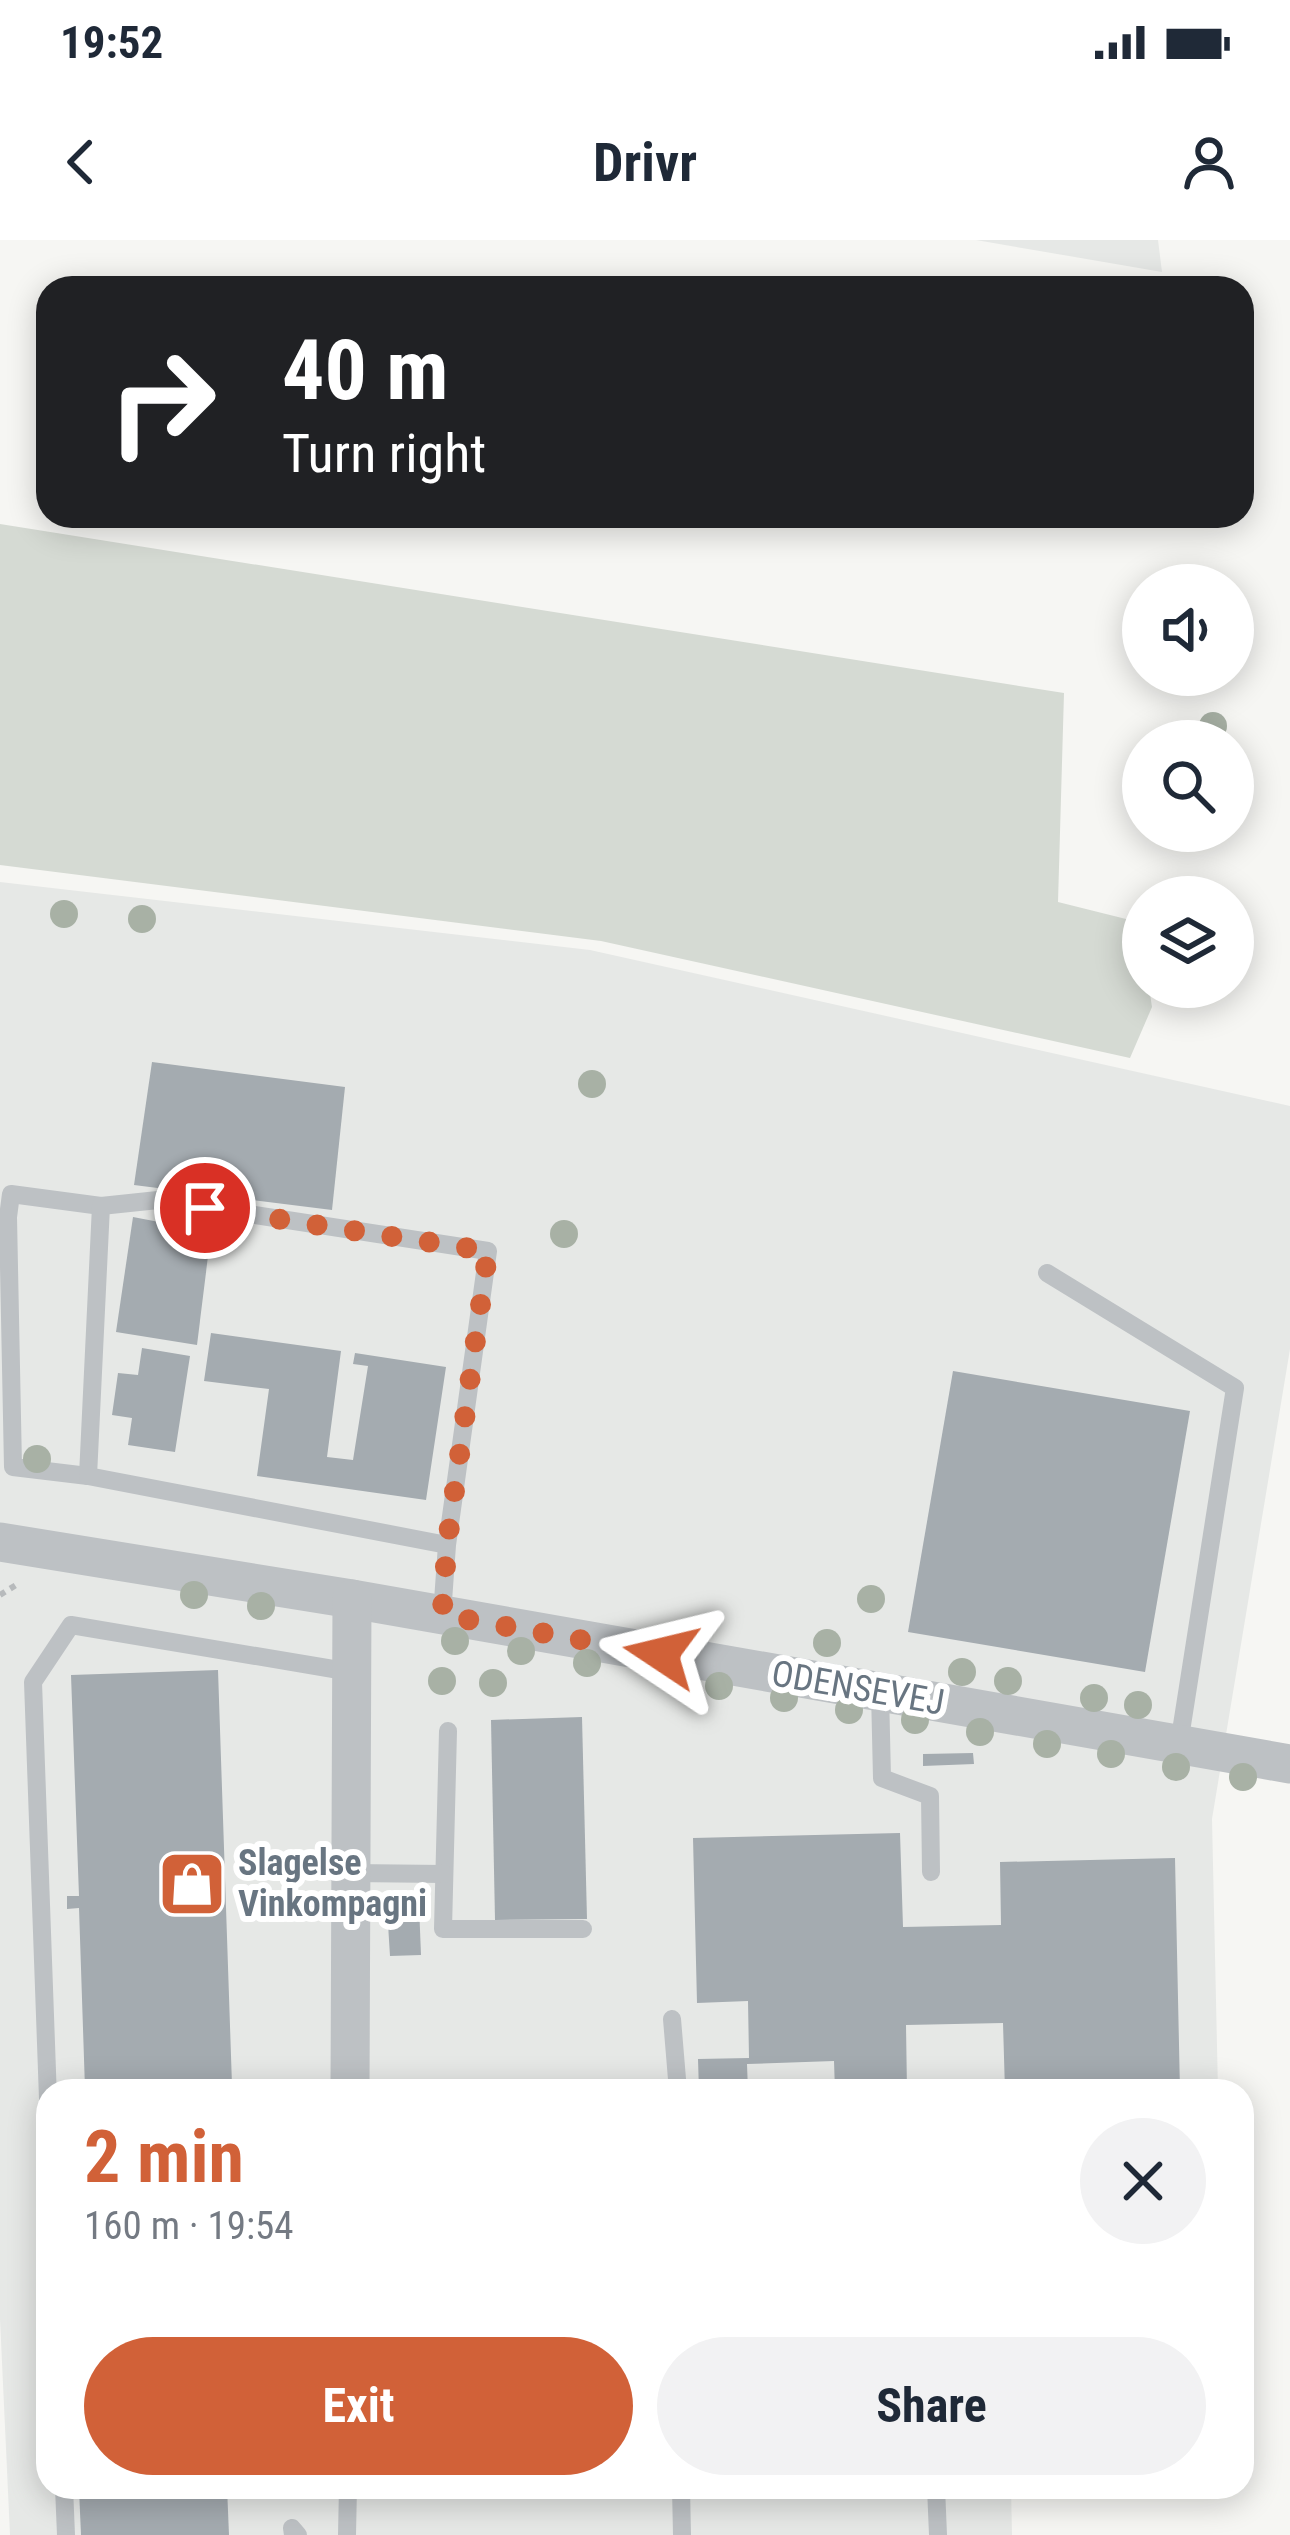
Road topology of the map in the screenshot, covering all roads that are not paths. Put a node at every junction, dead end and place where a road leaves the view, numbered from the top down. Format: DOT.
graph roads {
  1 [pos="101,1206"];
  2 [pos="1047,1273"];
  3 [pos="88,1475"];
  4 [pos="0,1543"];
  5 [pos="447,1545"];
  6 [pos="352,1599"];
  7 [pos="442,1615"];
  8 [pos="351,1672"];
  9 [pos="880,1692"];
  10 [pos="448,1731"];
  11 [pos="1179,1744"];
  12 [pos="1290,1764"];
  13 [pos="931,1872"];
  14 [pos="350,1873"];
  15 [pos="444,1874"];
  16 [pos="583,1929"];
  17 [pos="672,2019"];
  18 [pos="47,2079"];
  19 [pos="350,2079"];
  20 [pos="677,2079"];
  21 [pos="64,2499"];
  22 [pos="348,2499"];
  23 [pos="681,2499"];
  24 [pos="936,2499"];
  25 [pos="66,2535"];
  26 [pos="347,2535"];
  27 [pos="682,2535"];
  28 [pos="938,2535"];
  1 -- 3 [label="lane"];
  1 -- 3 [label="lane"];
  1 -- 5 [label="lane"];
  2 -- 11 [label="lane"];
  3 -- 5 [label="lane"];
  4 -- 6 [label="street, ODENSEVEJ"];
  5 -- 7 [label="lane"];
  6 -- 7 [label="street, ODENSEVEJ"];
  6 -- 8 [label="street"];
  7 -- 9 [label="street, ODENSEVEJ"];
  8 -- 14 [label="street"];
  8 -- 18 [label="lane"];
  9 -- 11 [label="street, ODENSEVEJ"];
  9 -- 13 [label="lane"];
  10 -- 15 [label="lane"];
  11 -- 12 [label="street, ODENSEVEJ"];
  14 -- 15 [label="lane"];
  14 -- 19 [label="street"];
  15 -- 16 [label="lane"];
  17 -- 20 [label="lane"];
  21 -- 25 [label="lane"];
  22 -- 26 [label="lane"];
  23 -- 27 [label="lane"];
  24 -- 28 [label="lane"];
}
